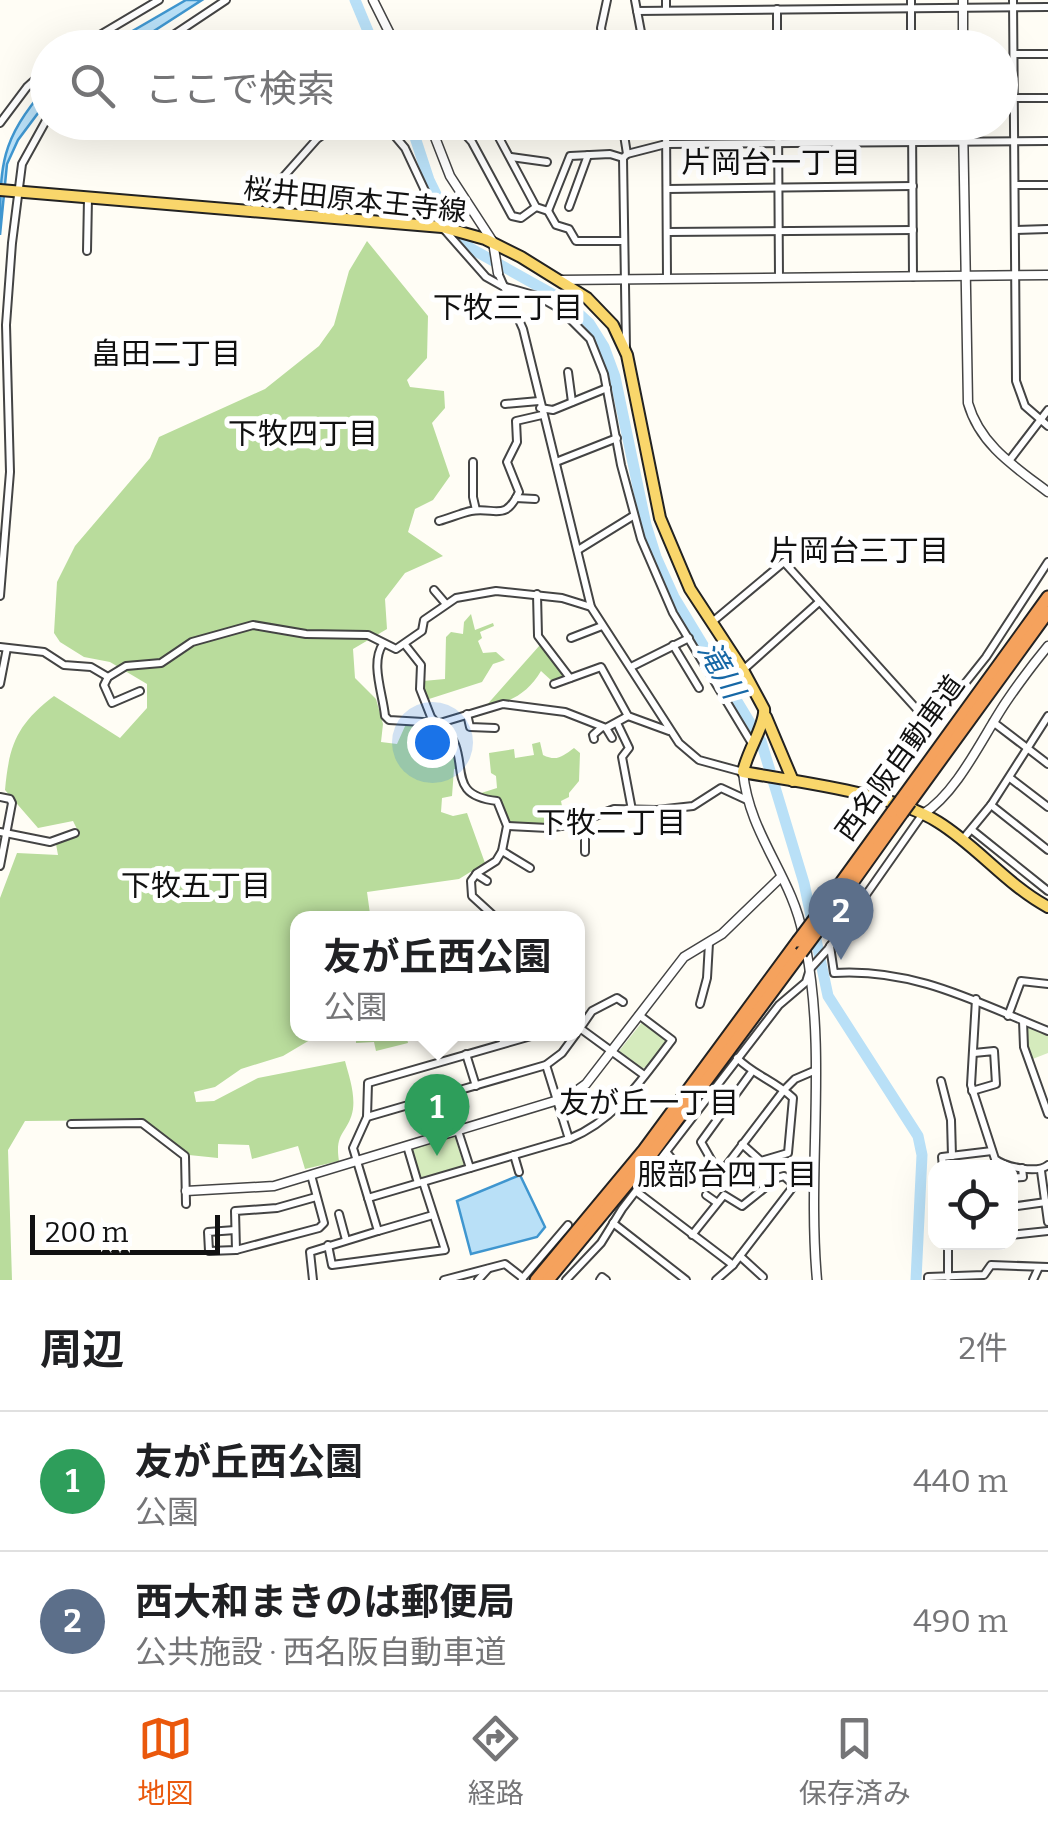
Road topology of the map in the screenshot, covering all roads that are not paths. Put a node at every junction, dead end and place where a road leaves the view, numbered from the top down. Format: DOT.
graph roads {
  1 [pos="159,0"];
  2 [pos="226,0"];
  3 [pos="373,0"];
  4 [pos="607,0"];
  5 [pos="635,0"];
  6 [pos="666,0"];
  7 [pos="742,0"];
  8 [pos="911,4"];
  9 [pos="962,4"];
  10 [pos="1014,4"];
  11 [pos="1048,8"];
  12 [pos="666,10"];
  13 [pos="742,10"];
  14 [pos="777,10"];
  15 [pos="637,11"];
  16 [pos="108,30"];
  17 [pos="181,30"];
  18 [pos="389,30"];
  19 [pos="600,30"];
  20 [pos="641,30"];
  21 [pos="777,30"];
  22 [pos="911,30"];
  23 [pos="963,30"];
  24 [pos="1014,30"];
  25 [pos="1018,54"];
  26 [pos="1048,54"];
  27 [pos="30,85"];
  28 [pos="1018,98"];
  29 [pos="1048,98"];
  30 [pos="0,123"];
  31 [pos="35,140"];
  32 [pos="316,140"];
  33 [pos="398,140"];
  34 [pos="437,140"];
  35 [pos="470,140"];
  36 [pos="501,140"];
  37 [pos="624,140"];
  38 [pos="666,140"];
  39 [pos="778,140"];
  40 [pos="1015,141"];
  41 [pos="1048,141"];
  42 [pos="963,142"];
  43 [pos="912,143"];
  44 [pos="666,144"];
  45 [pos="778,144"];
  46 [pos="588,155"];
  47 [pos="510,156"];
  48 [pos="625,156"];
  49 [pos="547,162"];
  50 [pos="1048,185"];
  51 [pos="913,186"];
  52 [pos="1015,186"];
  53 [pos="779,188"];
  54 [pos="667,189"];
  55 [pos="0,190"];
  56 [pos="20,191"];
  57 [pos="88,196"];
  58 [pos="536,207"];
  59 [pos="569,207"];
  60 [pos="254,210"];
  61 [pos="548,210"];
  62 [pos="445,228"];
  63 [pos="1048,229"];
  64 [pos="913,230"];
  65 [pos="1015,230"];
  66 [pos="779,231"];
  67 [pos="667,232"];
  68 [pos="624,241"];
  69 [pos="495,247"];
  70 [pos="87,251"];
  71 [pos="498,273"];
  72 [pos="913,276"];
  73 [pos="964,276"];
  74 [pos="1016,276"];
  75 [pos="1048,276"];
  76 [pos="779,278"];
  77 [pos="624,279"];
  78 [pos="668,279"];
  79 [pos="558,280"];
  80 [pos="502,286"];
  81 [pos="627,354"];
  82 [pos="568,372"];
  83 [pos="607,388"];
  84 [pos="572,402"];
  85 [pos="505,404"];
  86 [pos="540,408"];
  87 [pos="1048,410"];
  88 [pos="1040,420"];
  89 [pos="1048,426"];
  90 [pos="617,438"];
  91 [pos="473,462"];
  92 [pos="556,462"];
  93 [pos="1009,462"];
  94 [pos="1048,492"];
  95 [pos="516,498"];
  96 [pos="535,499"];
  97 [pos="476,510"];
  98 [pos="632,516"];
  99 [pos="439,521"];
  100 [pos="578,550"];
  101 [pos="1048,562"];
  102 [pos="434,590"];
  103 [pos="537,594"];
  104 [pos="0,596"];
  105 [pos="1048,597"];
  106 [pos="818,602"];
  107 [pos="446,604"];
  108 [pos="591,607"];
  109 [pos="1048,612"];
  110 [pos="711,623"];
  111 [pos="602,626"];
  112 [pos="572,638"];
  113 [pos="689,638"];
  114 [pos="383,644"];
  115 [pos="673,645"];
  116 [pos="406,646"];
  117 [pos="1048,646"];
  118 [pos="3,648"];
  119 [pos="630,666"];
  120 [pos="743,670"];
  121 [pos="108,677"];
  122 [pos="570,678"];
  123 [pos="0,684"];
  124 [pos="554,684"];
  125 [pos="700,688"];
  126 [pos="140,690"];
  127 [pos="467,714"];
  128 [pos="628,716"];
  129 [pos="1047,719"];
  130 [pos="764,720"];
  131 [pos="617,722"];
  132 [pos="994,722"];
  133 [pos="438,724"];
  134 [pos="932,726"];
  135 [pos="495,728"];
  136 [pos="604,728"];
  137 [pos="671,732"];
  138 [pos="612,738"];
  139 [pos="594,740"];
  140 [pos="752,742"];
  141 [pos="1028,748"];
  142 [pos="1048,764"];
  143 [pos="743,772"];
  144 [pos="1010,778"];
  145 [pos="788,781"];
  146 [pos="0,797"];
  147 [pos="747,800"];
  148 [pos="880,800"];
  149 [pos="902,806"];
  150 [pos="990,806"];
  151 [pos="1048,807"];
  152 [pos="632,810"];
  153 [pos="923,814"];
  154 [pos="584,820"];
  155 [pos="508,826"];
  156 [pos="972,830"];
  157 [pos="3,833"];
  158 [pos="75,833"];
  159 [pos="962,840"];
  160 [pos="1048,850"];
  161 [pos="502,852"];
  162 [pos="585,852"];
  163 [pos="0,866"];
  164 [pos="530,868"];
  165 [pos="476,874"];
  166 [pos="781,878"];
  167 [pos="487,881"];
  168 [pos="1048,891"];
  169 [pos="1048,907"];
  170 [pos="488,911"];
  171 [pos="709,941"];
  172 [pos="799,947"];
  173 [pos="829,947"];
  174 [pos="810,969"];
  175 [pos="1048,984"];
  176 [pos="976,999"];
  177 [pos="623,1002"];
  178 [pos="700,1004"];
  179 [pos="639,1015"];
  180 [pos="1008,1016"];
  181 [pos="1023,1020"];
  182 [pos="585,1021"];
  183 [pos="1048,1031"];
  184 [pos="585,1034"];
  185 [pos="503,1041"];
  186 [pos="513,1041"];
  187 [pos="570,1041"];
  188 [pos="502,1044"];
  189 [pos="613,1050"];
  190 [pos="974,1053"];
  191 [pos="466,1054"];
  192 [pos="737,1058"];
  193 [pos="546,1065"];
  194 [pos="816,1070"];
  195 [pos="752,1073"];
  196 [pos="645,1075"];
  197 [pos="941,1081"];
  198 [pos="476,1086"];
  199 [pos="784,1090"];
  200 [pos="972,1091"];
  201 [pos="446,1094"];
  202 [pos="557,1102"];
  203 [pos="1048,1114"];
  204 [pos="367,1118"];
  205 [pos="71,1124"];
  206 [pos="458,1131"];
  207 [pos="569,1139"];
  208 [pos="742,1144"];
  209 [pos="406,1146"];
  210 [pos="992,1151"];
  211 [pos="666,1154"];
  212 [pos="514,1155"];
  213 [pos="952,1156"];
  214 [pos="942,1160"];
  215 [pos="357,1161"];
  216 [pos="470,1168"];
  217 [pos="813,1168"];
  218 [pos="1022,1168"];
  219 [pos="1044,1168"];
  220 [pos="519,1172"];
  221 [pos="311,1175"];
  222 [pos="688,1177"];
  223 [pos="1018,1177"];
  224 [pos="420,1183"];
  225 [pos="794,1184"];
  226 [pos="186,1191"];
  227 [pos="637,1192"];
  228 [pos="706,1195"];
  229 [pos="316,1198"];
  230 [pos="368,1198"];
  231 [pos="716,1202"];
  232 [pos="1046,1202"];
  233 [pos="186,1204"];
  234 [pos="1018,1206"];
  235 [pos="339,1214"];
  236 [pos="433,1215"];
  237 [pos="614,1222"];
  238 [pos="1048,1222"];
  239 [pos="568,1225"];
  240 [pos="235,1230"];
  241 [pos="313,1230"];
  242 [pos="378,1231"];
  243 [pos="1048,1231"];
  244 [pos="1018,1234"];
  245 [pos="692,1235"];
  246 [pos="346,1240"];
  247 [pos="328,1244"];
  248 [pos="318,1246"];
  249 [pos="236,1250"];
  250 [pos="949,1250"];
  251 [pos="740,1256"];
  252 [pos="733,1265"];
  253 [pos="1044,1267"];
  254 [pos="489,1268"];
  255 [pos="763,1277"];
  256 [pos="948,1277"];
  257 [pos="527,1279"];
  258 [pos="963,1279"];
  259 [pos="314,1280"];
  260 [pos="444,1280"];
  261 [pos="478,1280"];
  262 [pos="548,1280"];
  263 [pos="566,1280"];
  264 [pos="686,1280"];
  265 [pos="716,1280"];
  266 [pos="817,1280"];
  267 [pos="928,1280"];
  268 [pos="1033,1280"];
  1 -- 16 [label="street"];
  2 -- 17 [label="street"];
  3 -- 18 [label="street"];
  4 -- 19 [label="street"];
  5 -- 15 [label="street"];
  6 -- 12 [label="street"];
  7 -- 13 [label="street"];
  8 -- 9 [label="street"];
  8 -- 14 [label="street"];
  8 -- 22 [label="street"];
  9 -- 10 [label="street"];
  9 -- 23 [label="street"];
  10 -- 11 [label="street"];
  10 -- 24 [label="street"];
  12 -- 13 [label="street"];
  12 -- 15 [label="street"];
  13 -- 14 [label="street"];
  14 -- 21 [label="street"];
  15 -- 20 [label="street"];
  25 -- 26 [label="street"];
  27 -- 30 [label="street"];
  28 -- 29 [label="street"];
  31 -- 56 [label="street"];
  32 -- 60 [label="street"];
  33 -- 62 [label="street"];
  34 -- 69 [label="street"];
  35 -- 58 [label="street"];
  36 -- 47 [label="street"];
  37 -- 48 [label="street"];
  38 -- 44 [label="street"];
  39 -- 45 [label="street"];
  40 -- 41 [label="street"];
  40 -- 42 [label="street"];
  40 -- 52 [label="street"];
  42 -- 43 [label="street"];
  42 -- 73 [label="street"];
  43 -- 45 [label="street"];
  43 -- 51 [label="street"];
  44 -- 45 [label="street"];
  44 -- 48 [label="street"];
  44 -- 54 [label="street"];
  45 -- 53 [label="street"];
  46 -- 48 [label="street"];
  46 -- 59 [label="street"];
  46 -- 61 [label="street"];
  47 -- 49 [label="street"];
  47 -- 58 [label="street"];
  48 -- 68 [label="street"];
  50 -- 52 [label="street"];
  51 -- 53 [label="street"];
  51 -- 64 [label="street"];
  52 -- 65 [label="street"];
  53 -- 54 [label="street"];
  53 -- 66 [label="street"];
  54 -- 67 [label="street"];
  55 -- 56 [label="main road, 桜井田原本王寺線"];
  56 -- 57 [label="main road, 桜井田原本王寺線"];
  56 -- 104 [label="street"];
  57 -- 60 [label="main road, 桜井田原本王寺線"];
  57 -- 70 [label="street"];
  58 -- 61 [label="street"];
  60 -- 62 [label="main road, 桜井田原本王寺線"];
  61 -- 68 [label="street"];
  62 -- 69 [label="main road, 桜井田原本王寺線"];
  62 -- 80 [label="street"];
  63 -- 65 [label="street"];
  64 -- 66 [label="street"];
  64 -- 72 [label="street"];
  65 -- 74 [label="street"];
  66 -- 67 [label="street"];
  66 -- 76 [label="street"];
  67 -- 78 [label="street"];
  68 -- 77 [label="street"];
  69 -- 71 [label="street"];
  69 -- 79 [label="main road, 桜井田原本王寺線"];
  71 -- 80 [label="street"];
  72 -- 73 [label="street"];
  72 -- 76 [label="street"];
  73 -- 74 [label="street"];
  73 -- 93 [label="street"];
  74 -- 75 [label="street"];
  74 -- 88 [label="street"];
  76 -- 78 [label="street"];
  77 -- 78 [label="street"];
  77 -- 79 [label="street"];
  77 -- 81 [label="street"];
  79 -- 81 [label="main road, 桜井田原本王寺線"];
  80 -- 83 [label="street"];
  80 -- 86 [label="street"];
  81 -- 110 [label="main road, 桜井田原本王寺線"];
  82 -- 84 [label="street"];
  83 -- 84 [label="street"];
  83 -- 90 [label="street"];
  84 -- 86 [label="street"];
  85 -- 86 [label="street"];
  86 -- 92 [label="street"];
  86 -- 95 [label="street"];
  87 -- 88 [label="street"];
  88 -- 89 [label="street"];
  88 -- 93 [label="street"];
  90 -- 92 [label="street"];
  90 -- 98 [label="street"];
  91 -- 97 [label="street"];
  92 -- 100 [label="street"];
  93 -- 94 [label="street"];
  95 -- 96 [label="street"];
  95 -- 97 [label="street"];
  97 -- 99 [label="street"];
  98 -- 100 [label="street"];
  98 -- 113 [label="street"];
  100 -- 108 [label="street"];
  101 -- 134 [label="street"];
  102 -- 107 [label="street"];
  103 -- 107 [label="street"];
  103 -- 108 [label="street"];
  103 -- 122 [label="street"];
  105 -- 149 [label="highway, 西名阪自動車道"];
  106 -- 110 [label="street"];
  106 -- 120 [label="street"];
  106 -- 134 [label="street"];
  107 -- 116 [label="street"];
  108 -- 111 [label="street"];
  109 -- 149 [label="highway, 西名阪自動車道"];
  110 -- 120 [label="main road, 桜井田原本王寺線"];
  111 -- 112 [label="street"];
  111 -- 119 [label="street"];
  113 -- 115 [label="street"];
  113 -- 140 [label="street"];
  114 -- 116 [label="street"];
  114 -- 121 [label="street"];
  114 -- 133 [label="street"];
  115 -- 119 [label="street"];
  115 -- 125 [label="street"];
  116 -- 133 [label="street"];
  117 -- 132 [label="street"];
  118 -- 121 [label="street"];
  118 -- 123 [label="street"];
  119 -- 137 [label="street"];
  120 -- 130 [label="main road, 桜井田原本王寺線"];
  121 -- 126 [label="street"];
  122 -- 124 [label="street"];
  122 -- 128 [label="street"];
  127 -- 133 [label="street"];
  127 -- 135 [label="street"];
  127 -- 136 [label="street"];
  128 -- 131 [label="street"];
  128 -- 137 [label="street"];
  129 -- 141 [label="street"];
  130 -- 140 [label="main road"];
  130 -- 145 [label="main road, 桜井田原本王寺線"];
  131 -- 136 [label="street"];
  131 -- 152 [label="street"];
  132 -- 141 [label="street"];
  132 -- 153 [label="street"];
  133 -- 155 [label="street"];
  134 -- 148 [label="street"];
  136 -- 138 [label="street"];
  136 -- 139 [label="street"];
  137 -- 143 [label="street"];
  140 -- 143 [label="main road"];
  141 -- 142 [label="street"];
  141 -- 144 [label="street"];
  143 -- 145 [label="main road"];
  143 -- 147 [label="street"];
  144 -- 150 [label="street"];
  144 -- 151 [label="street"];
  145 -- 148 [label="main road"];
  146 -- 157 [label="street"];
  147 -- 152 [label="street"];
  147 -- 166 [label="street"];
  148 -- 153 [label="main road"];
  149 -- 172 [label="highway, 西名阪自動車道, bridge"];
  150 -- 156 [label="street"];
  150 -- 160 [label="street"];
  152 -- 154 [label="street"];
  153 -- 159 [label="main road"];
  153 -- 173 [label="street"];
  154 -- 155 [label="street"];
  154 -- 162 [label="street"];
  155 -- 161 [label="street"];
  156 -- 159 [label="street"];
  156 -- 168 [label="street"];
  157 -- 158 [label="street"];
  157 -- 163 [label="street"];
  159 -- 169 [label="main road"];
  161 -- 164 [label="street"];
  161 -- 165 [label="street"];
  165 -- 167 [label="street"];
  165 -- 170 [label="street"];
  166 -- 171 [label="street"];
  166 -- 174 [label="street"];
  171 -- 178 [label="street"];
  171 -- 179 [label="street"];
  172 -- 257 [label="highway, 西名阪自動車道"];
  172 -- 262 [label="highway, 西名阪自動車道"];
  173 -- 174 [label="street"];
  173 -- 176 [label="street"];
  174 -- 192 [label="street"];
  174 -- 194 [label="street"];
  175 -- 180 [label="street"];
  176 -- 180 [label="street"];
  176 -- 190 [label="street"];
  177 -- 182 [label="street"];
  179 -- 189 [label="street"];
  179 -- 196 [label="street"];
  180 -- 181 [label="street"];
  181 -- 183 [label="street"];
  181 -- 203 [label="street"];
  184 -- 189 [label="street"];
  185 -- 188 [label="street"];
  186 -- 188 [label="street"];
  187 -- 193 [label="street"];
  188 -- 191 [label="street"];
  189 -- 196 [label="street"];
  189 -- 202 [label="street"];
  190 -- 200 [label="street"];
  190 -- 200 [label="street"];
  191 -- 198 [label="street"];
  191 -- 204 [label="street"];
  192 -- 195 [label="street"];
  192 -- 211 [label="street"];
  193 -- 198 [label="street"];
  193 -- 202 [label="street"];
  194 -- 199 [label="street"];
  194 -- 217 [label="street"];
  195 -- 199 [label="street"];
  195 -- 208 [label="street"];
  196 -- 207 [label="street"];
  197 -- 213 [label="street"];
  198 -- 201 [label="street"];
  199 -- 208 [label="street"];
  199 -- 208 [label="street"];
  200 -- 210 [label="street"];
  201 -- 204 [label="street"];
  201 -- 206 [label="street"];
  202 -- 206 [label="street"];
  202 -- 207 [label="street"];
  204 -- 215 [label="street"];
  205 -- 226 [label="street"];
  206 -- 209 [label="street"];
  206 -- 216 [label="street"];
  207 -- 212 [label="street"];
  209 -- 215 [label="street"];
  209 -- 224 [label="street"];
  210 -- 213 [label="street"];
  210 -- 218 [label="street"];
  211 -- 222 [label="street"];
  211 -- 227 [label="street"];
  212 -- 216 [label="street"];
  212 -- 220 [label="street"];
  213 -- 214 [label="street"];
  215 -- 221 [label="street"];
  215 -- 230 [label="street"];
  216 -- 224 [label="street"];
  217 -- 225 [label="street"];
  217 -- 266 [label="street"];
  218 -- 219 [label="street"];
  218 -- 223 [label="street"];
  219 -- 232 [label="street"];
  221 -- 226 [label="street"];
  221 -- 229 [label="street"];
  224 -- 230 [label="street"];
  224 -- 236 [label="street"];
  225 -- 231 [label="street"];
  225 -- 251 [label="street"];
  226 -- 233 [label="street"];
  227 -- 237 [label="street"];
  227 -- 245 [label="street"];
  228 -- 231 [label="street"];
  229 -- 240 [label="street"];
  229 -- 241 [label="street"];
  230 -- 242 [label="street"];
  231 -- 245 [label="street"];
  232 -- 234 [label="street"];
  232 -- 238 [label="street"];
  235 -- 246 [label="street"];
  236 -- 242 [label="street"];
  236 -- 247 [label="street"];
  237 -- 263 [label="street"];
  237 -- 264 [label="street"];
  239 -- 257 [label="street"];
  240 -- 249 [label="street"];
  240 -- 249 [label="street"];
  241 -- 248 [label="street"];
  241 -- 249 [label="street"];
  242 -- 246 [label="street"];
  243 -- 244 [label="street"];
  245 -- 252 [label="street"];
  246 -- 247 [label="street"];
  247 -- 248 [label="street"];
  248 -- 259 [label="street"];
  250 -- 256 [label="street"];
  251 -- 252 [label="street"];
  251 -- 255 [label="street"];
  252 -- 265 [label="street"];
  253 -- 258 [label="street"];
  253 -- 268 [label="street"];
  254 -- 257 [label="street"];
  254 -- 260 [label="street"];
  254 -- 261 [label="street"];
  256 -- 258 [label="street"];
  256 -- 267 [label="street"];
}
